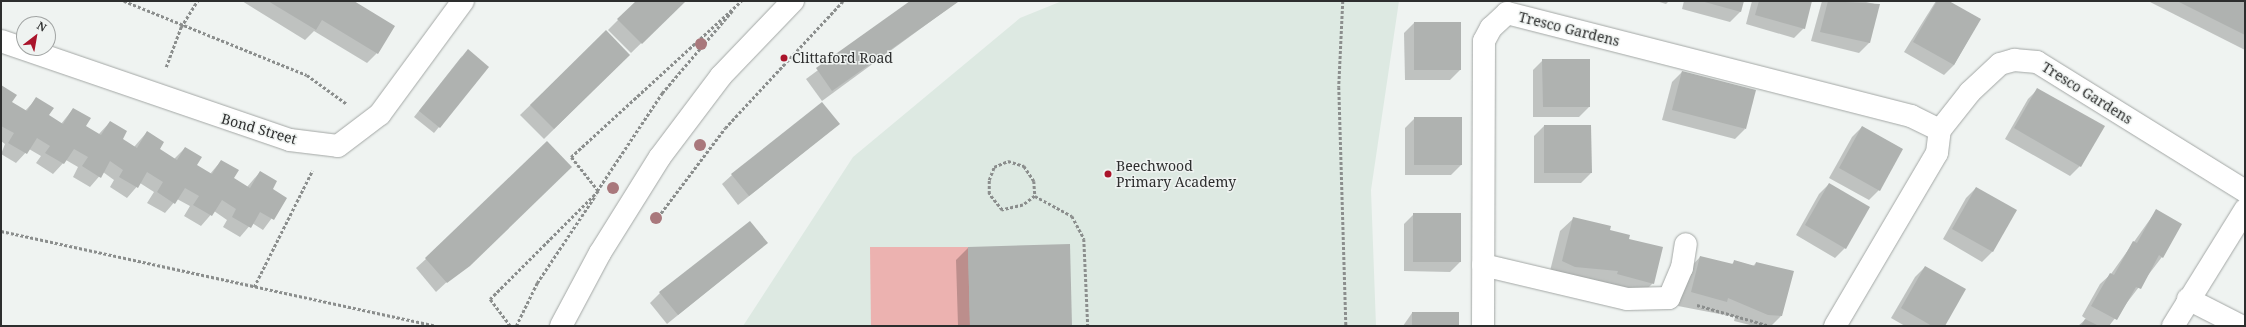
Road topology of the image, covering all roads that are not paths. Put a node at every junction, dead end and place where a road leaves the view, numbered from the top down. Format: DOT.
graph roads {
  1 [pos="463,1"];
  2 [pos="793,1"];
  3 [pos="1,41"];
  4 [pos="1940,130"];
  5 [pos="2245,191"];
  6 [pos="2245,210"];
  7 [pos="1686,244"];
  8 [pos="1483,265"];
  9 [pos="2188,299"];
  10 [pos="561,326"];
  11 [pos="1483,326"];
  12 [pos="1836,326"];
  13 [pos="2173,326"];
  14 [pos="2241,326"];
  1 -- 3 [label="street, Bond Street"];
  2 -- 10 [label="street"];
  4 -- 5 [label="street, Tresco Gardens"];
  4 -- 8 [label="street, Tresco Gardens"];
  4 -- 12 [label="street"];
  6 -- 9 [label="street"];
  7 -- 8 [label="street"];
  8 -- 11 [label="street, Tresco Gardens"];
  9 -- 13 [label="street"];
  9 -- 14 [label="street"];
}
